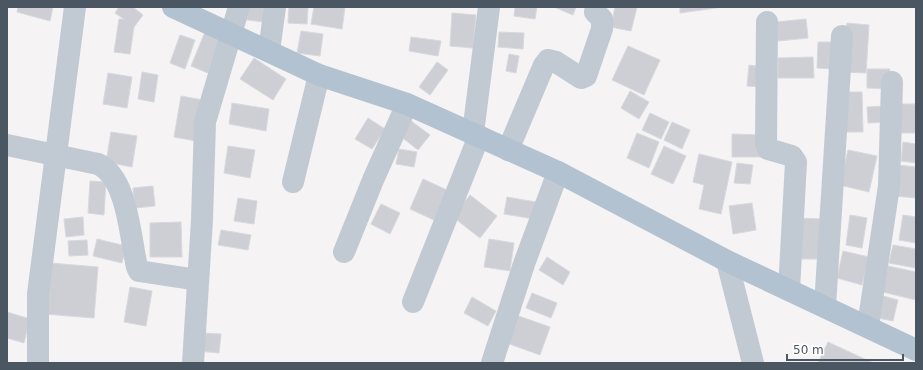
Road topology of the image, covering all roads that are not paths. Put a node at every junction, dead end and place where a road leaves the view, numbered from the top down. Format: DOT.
graph roads {
  1 [pos="75,7"];
  2 [pos="172,7"];
  3 [pos="239,7"];
  4 [pos="275,7"];
  5 [pos="489,7"];
  6 [pos="596,7"];
  7 [pos="767,22"];
  8 [pos="231,33"];
  9 [pos="842,36"];
  10 [pos="269,51"];
  11 [pos="319,75"];
  12 [pos="892,82"];
  13 [pos="407,104"];
  14 [pos="476,135"];
  15 [pos="7,145"];
  16 [pos="508,150"];
  17 [pos="57,155"];
  18 [pos="558,172"];
  19 [pos="293,182"];
  20 [pos="344,252"];
  21 [pos="727,261"];
  22 [pos="198,280"];
  23 [pos="789,290"];
  24 [pos="413,302"];
  25 [pos="825,306"];
  26 [pos="868,326"];
  27 [pos="916,350"];
  28 [pos="38,363"];
  29 [pos="193,363"];
  30 [pos="492,363"];
  31 [pos="753,363"];
  1 -- 17 [label="street"];
  2 -- 8 [label="main road"];
  3 -- 8 [label="street"];
  4 -- 10 [label="street"];
  5 -- 14 [label="street"];
  6 -- 16 [label="street"];
  7 -- 23 [label="street"];
  8 -- 10 [label="main road"];
  8 -- 22 [label="street"];
  9 -- 25 [label="street"];
  10 -- 11 [label="main road"];
  11 -- 13 [label="main road"];
  11 -- 19 [label="street"];
  12 -- 26 [label="street"];
  13 -- 14 [label="main road"];
  13 -- 20 [label="street"];
  14 -- 16 [label="main road"];
  14 -- 24 [label="street"];
  15 -- 17 [label="street"];
  16 -- 18 [label="main road"];
  17 -- 22 [label="street"];
  17 -- 28 [label="street"];
  18 -- 21 [label="main road"];
  18 -- 30 [label="street"];
  21 -- 23 [label="main road"];
  21 -- 31 [label="street"];
  22 -- 29 [label="street"];
  23 -- 25 [label="main road"];
  25 -- 26 [label="main road"];
  26 -- 27 [label="main road"];
}
